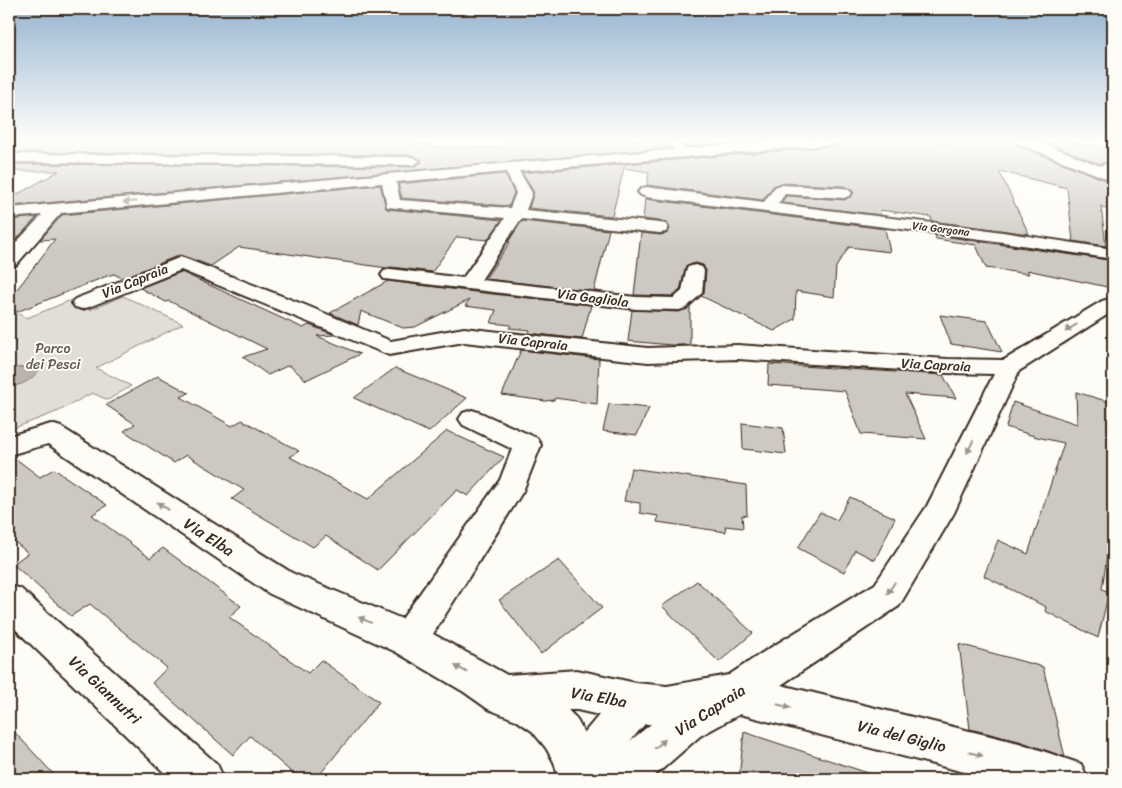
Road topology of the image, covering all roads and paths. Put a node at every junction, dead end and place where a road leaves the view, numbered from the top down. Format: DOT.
graph roads {
  1 [pos="403,177"];
  2 [pos="521,177"];
  3 [pos="388,178"];
  4 [pos="646,192"];
  5 [pos="844,194"];
  6 [pos="768,207"];
  7 [pos="56,208"];
  8 [pos="9,212"];
  9 [pos="516,214"];
  10 [pos="660,228"];
  11 [pos="1113,254"];
  12 [pos="9,261"];
  13 [pos="694,271"];
  14 [pos="391,275"];
  15 [pos="468,284"];
  16 [pos="82,303"];
  17 [pos="1113,304"];
  18 [pos="1009,367"];
  19 [pos="472,418"];
  20 [pos="12,444"];
  21 [pos="9,600"];
  22 [pos="409,640"];
  23 [pos="737,694"];
  24 [pos="502,695"];
  25 [pos="636,703"];
  26 [pos="202,779"];
  27 [pos="581,779"];
  28 [pos="628,779"];
  29 [pos="1066,779"];
  1 -- 3 [label="street"];
  2 -- 9 [label="street"];
  3 -- 7 [label="street, one-way"];
  3 -- 9 [label="street"];
  4 -- 6 [label="street, Via Gorgona"];
  5 -- 6 [label="street"];
  6 -- 11 [label="street, Via Gorgona"];
  7 -- 8 [label="street"];
  7 -- 12 [label="street"];
  9 -- 10 [label="street"];
  9 -- 15 [label="street"];
  13 -- 15 [label="street, Via Gagliola"];
  14 -- 15 [label="street, Via Gagliola"];
  16 -- 18 [label="street, Via Capraia"];
  17 -- 18 [label="street, one-way"];
  18 -- 23 [label="street, Via Capraia, one-way"];
  19 -- 22 [label="street"];
  22 -- 20 [label="street, Via Elba, one-way"];
  21 -- 26 [label="street, Via Giannutri"];
  24 -- 22 [label="street, Via Elba, one-way"];
  23 -- 25 [label="street, Via Elba"];
  28 -- 23 [label="street, Via Capraia, one-way"];
  23 -- 29 [label="street, Via del Giglio, one-way"];
  24 -- 25 [label="street, Via Elba"];
  24 -- 27 [label="street, Via Elba"];
  25 -- 27 [label="street, Via Elba"];
}
